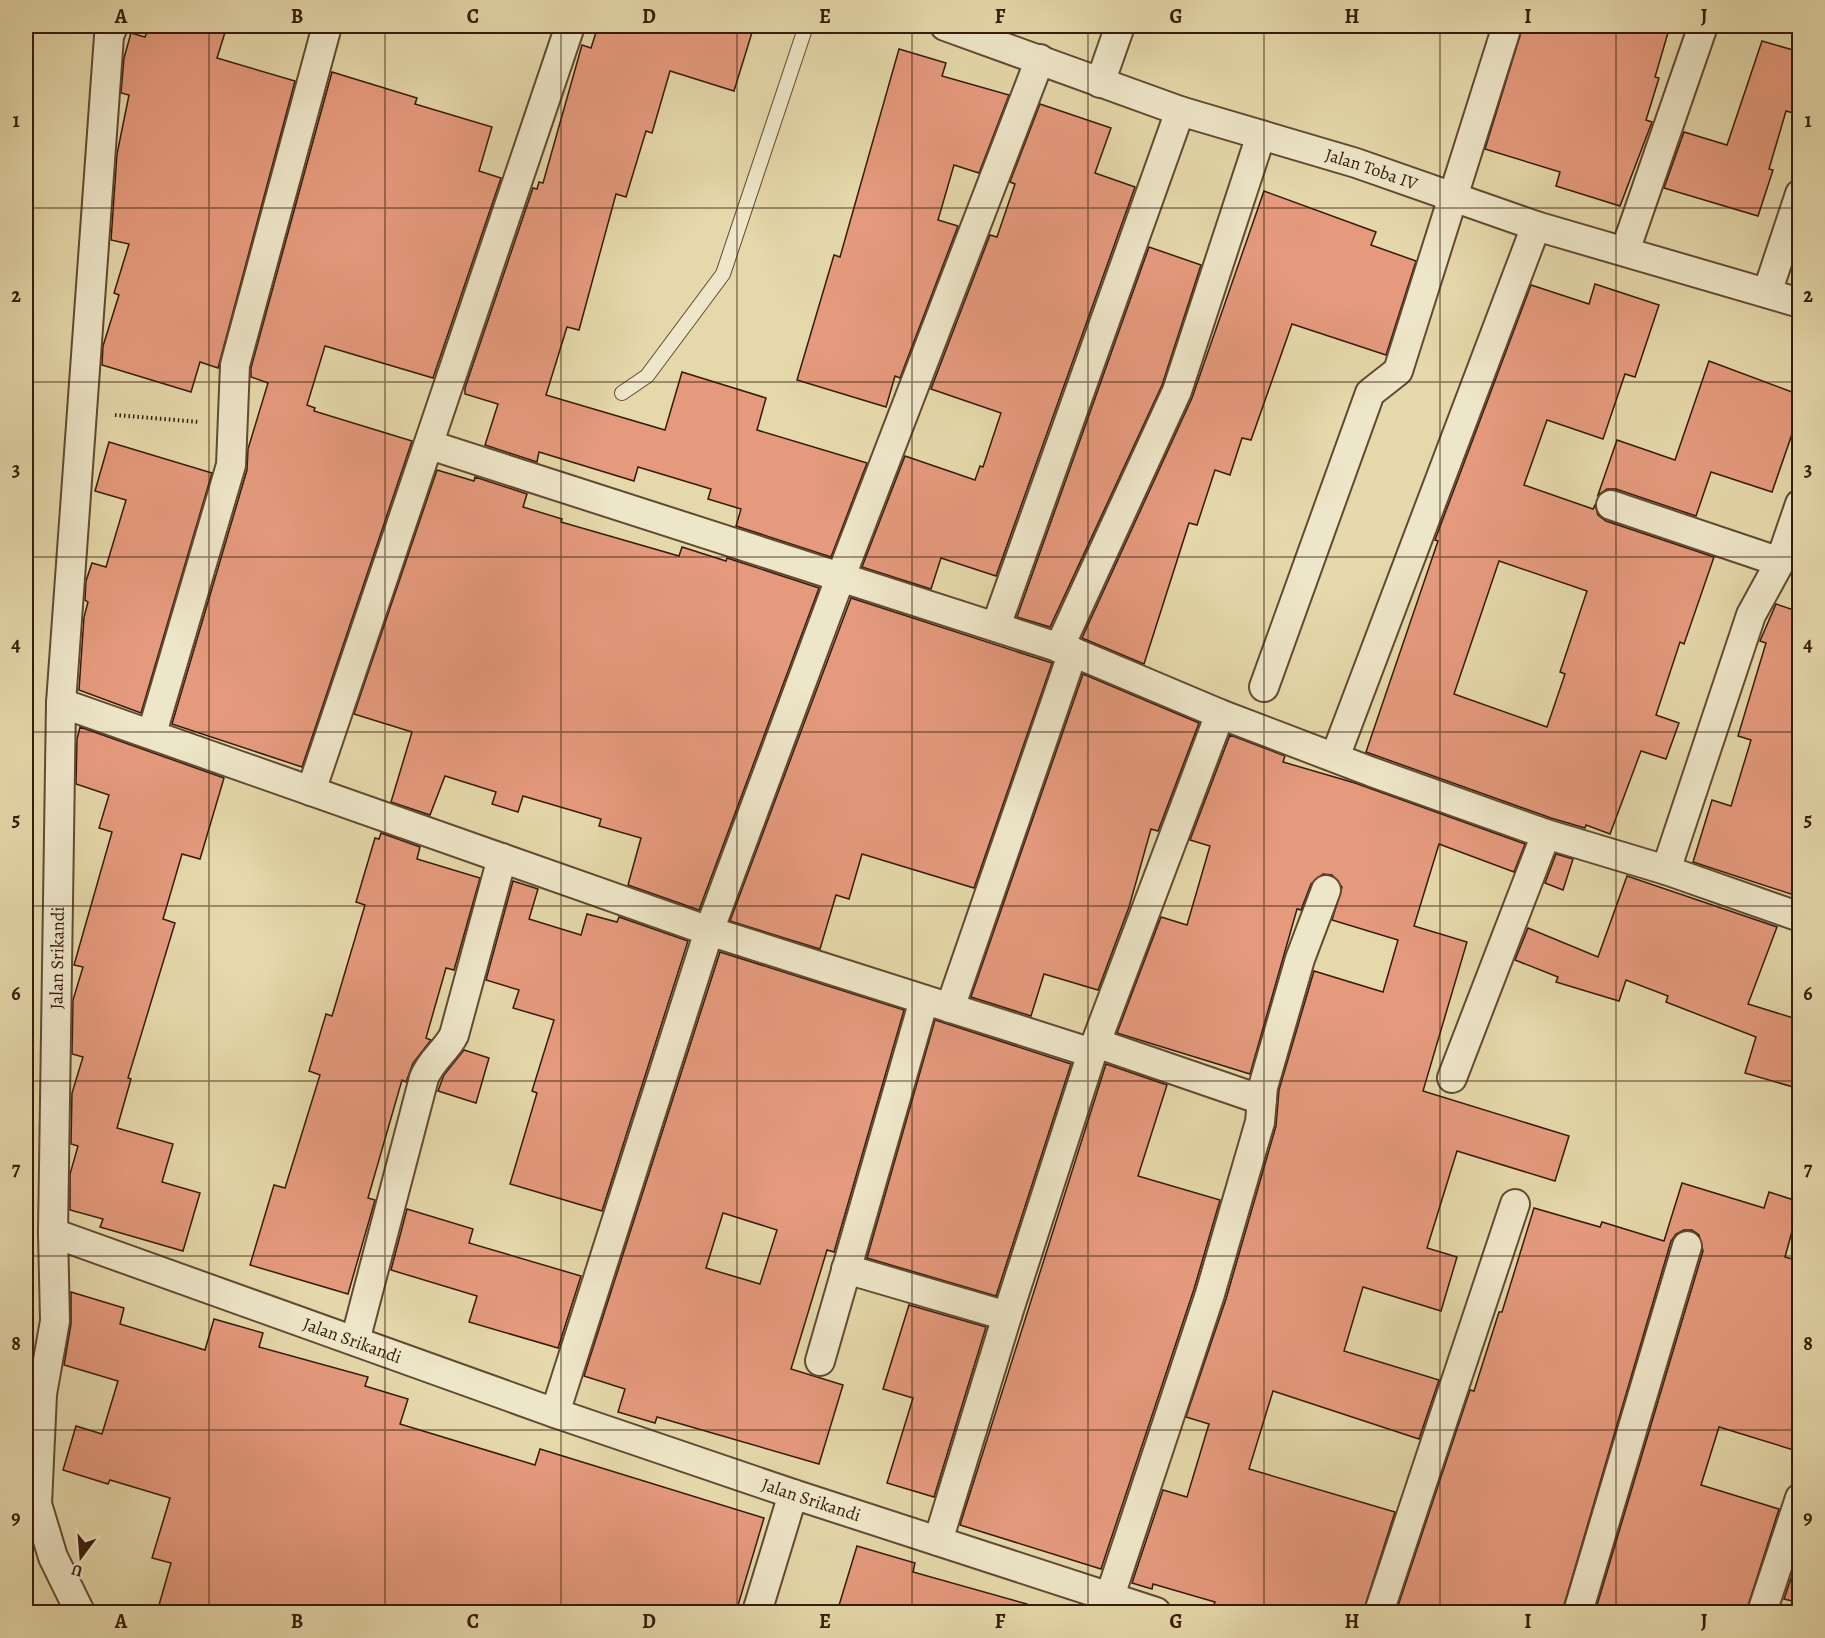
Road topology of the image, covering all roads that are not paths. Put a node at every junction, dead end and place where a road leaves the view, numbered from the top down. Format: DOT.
graph roads {
  1 [pos="113,26"];
  2 [pos="327,26"];
  3 [pos="570,26"];
  4 [pos="806,26"];
  5 [pos="945,26"];
  6 [pos="1120,26"];
  7 [pos="1507,26"];
  8 [pos="1703,26"];
  9 [pos="1040,59"];
  10 [pos="1100,83"];
  11 [pos="1180,111"];
  12 [pos="1262,135"];
  13 [pos="1800,194"];
  14 [pos="1455,197"];
  15 [pos="1536,226"];
  16 [pos="1625,251"];
  17 [pos="1767,293"];
  18 [pos="1800,303"];
  19 [pos="622,393"];
  20 [pos="430,445"];
  21 [pos="1800,504"];
  22 [pos="1611,505"];
  23 [pos="1780,562"];
  24 [pos="841,576"];
  25 [pos="996,626"];
  26 [pos="1066,650"];
  27 [pos="1264,687"];
  28 [pos="61,703"];
  29 [pos="1220,714"];
  30 [pos="152,733"];
  31 [pos="1335,757"];
  32 [pos="311,791"];
  33 [pos="1546,834"];
  34 [pos="502,858"];
  35 [pos="1666,870"];
  36 [pos="1326,890"];
  37 [pos="1800,917"];
  38 [pos="710,931"];
  39 [pos="937,1004"];
  40 [pos="1094,1048"];
  41 [pos="1452,1078"];
  42 [pos="1262,1100"];
  43 [pos="1515,1204"];
  44 [pos="53,1233"];
  45 [pos="1687,1246"];
  46 [pos="846,1269"];
  47 [pos="1007,1316"];
  48 [pos="355,1341"];
  49 [pos="820,1361"];
  50 [pos="555,1413"];
  51 [pos="793,1494"];
  52 [pos="1800,1498"];
  53 [pos="938,1541"];
  54 [pos="1109,1599"];
  55 [pos="80,1612"];
  56 [pos="757,1612"];
  57 [pos="1156,1612"];
  58 [pos="1380,1612"];
  59 [pos="1578,1612"];
  60 [pos="1762,1612"];
  1 -- 28 [label="street, Jalan Srikandi"];
  2 -- 30 [label="street"];
  3 -- 20 [label="street"];
  4 -- 19 [label="lane"];
  5 -- 9 [label="street, Jalan Toba IV"];
  6 -- 10 [label="street"];
  7 -- 14 [label="street"];
  8 -- 16 [label="street"];
  9 -- 10 [label="street, Jalan Toba IV"];
  9 -- 24 [label="street"];
  10 -- 11 [label="street, Jalan Toba IV"];
  11 -- 12 [label="street, Jalan Toba IV"];
  11 -- 25 [label="street"];
  12 -- 14 [label="street, Jalan Toba IV"];
  12 -- 26 [label="street"];
  13 -- 17 [label="street"];
  14 -- 15 [label="street, Jalan Toba IV"];
  14 -- 27 [label="street"];
  15 -- 16 [label="street, Jalan Toba IV"];
  15 -- 31 [label="street"];
  16 -- 17 [label="street, Jalan Toba IV"];
  17 -- 18 [label="street, Jalan Toba IV"];
  20 -- 24 [label="street"];
  20 -- 32 [label="street"];
  21 -- 23 [label="street"];
  22 -- 23 [label="street"];
  23 -- 35 [label="street"];
  24 -- 25 [label="street"];
  24 -- 38 [label="street"];
  25 -- 26 [label="street"];
  26 -- 29 [label="street"];
  26 -- 39 [label="street"];
  28 -- 30 [label="street"];
  28 -- 44 [label="street, Jalan Srikandi"];
  29 -- 31 [label="street"];
  29 -- 40 [label="street"];
  30 -- 32 [label="street"];
  31 -- 33 [label="street"];
  32 -- 34 [label="street"];
  33 -- 35 [label="street"];
  33 -- 41 [label="street"];
  34 -- 38 [label="street"];
  34 -- 48 [label="street"];
  35 -- 37 [label="street"];
  36 -- 42 [label="street"];
  38 -- 39 [label="street"];
  38 -- 50 [label="street"];
  39 -- 40 [label="street"];
  39 -- 46 [label="street"];
  40 -- 42 [label="street"];
  40 -- 47 [label="street"];
  42 -- 54 [label="street"];
  43 -- 58 [label="street"];
  44 -- 48 [label="street, Jalan Srikandi"];
  44 -- 55 [label="street"];
  45 -- 59 [label="street"];
  46 -- 47 [label="street"];
  46 -- 49 [label="street"];
  47 -- 53 [label="street"];
  48 -- 50 [label="street, Jalan Srikandi"];
  50 -- 51 [label="street, Jalan Srikandi"];
  51 -- 53 [label="street, Jalan Srikandi"];
  51 -- 56 [label="street"];
  52 -- 60 [label="street"];
  53 -- 54 [label="street, Jalan Srikandi"];
  54 -- 57 [label="street, Jalan Srikandi"];
}
